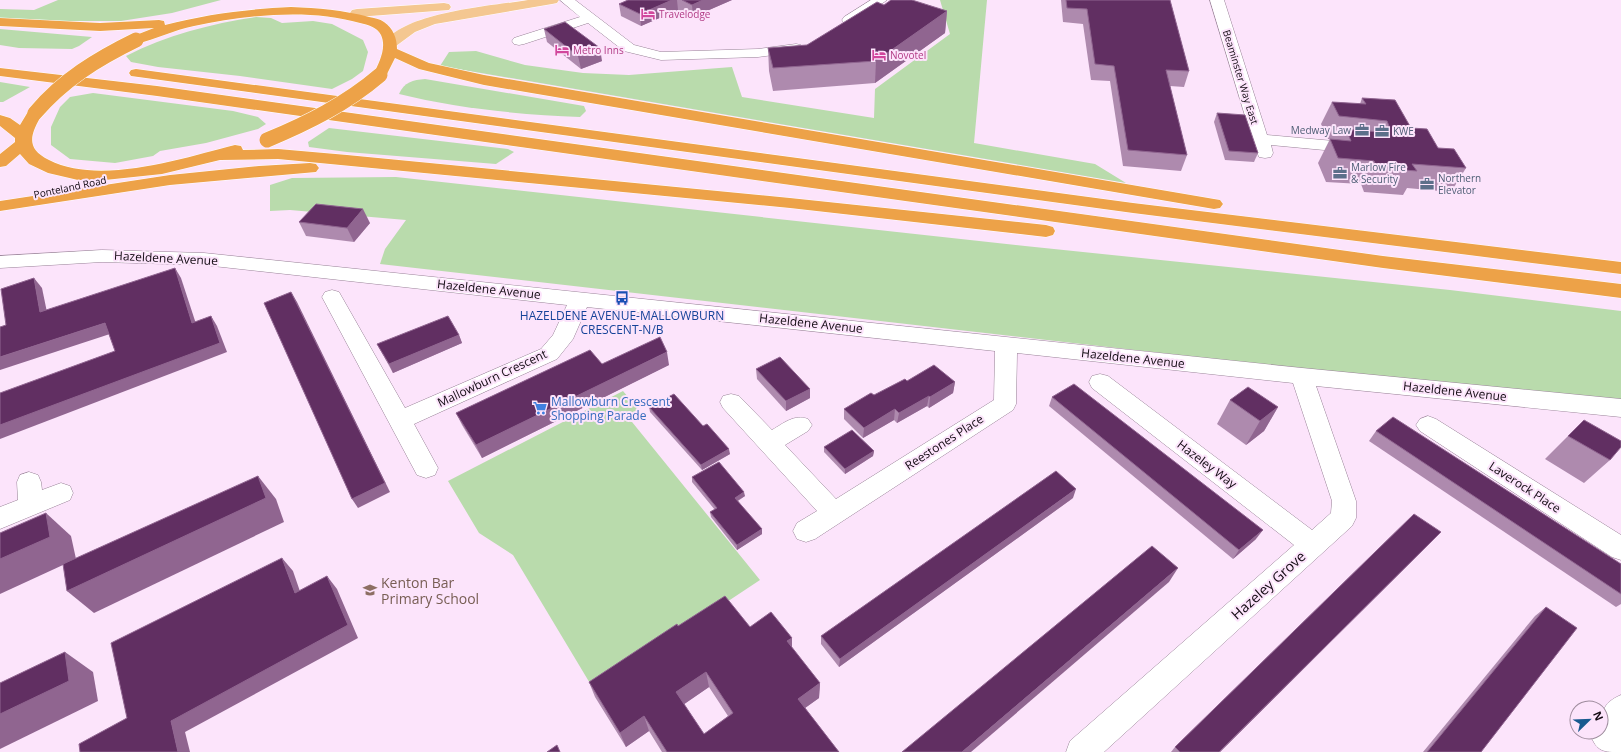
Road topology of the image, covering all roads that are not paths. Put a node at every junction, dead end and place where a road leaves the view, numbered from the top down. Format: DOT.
graph roads {
  1 [pos="246,0"];
  2 [pos="488,0"];
  3 [pos="552,0"];
  4 [pos="567,0"];
  5 [pos="880,0"];
  6 [pos="1217,0"];
  7 [pos="357,13"];
  8 [pos="590,18"];
  9 [pos="188,20"];
  10 [pos="0,22"];
  11 [pos="836,28"];
  12 [pos="519,41"];
  13 [pos="811,43"];
  14 [pos="391,47"];
  15 [pos="0,57"];
  16 [pos="0,72"];
  17 [pos="0,120"];
  18 [pos="23,140"];
  19 [pos="1367,149"];
  20 [pos="221,155"];
  21 [pos="0,162"];
  22 [pos="405,166"];
  23 [pos="139,172"];
  24 [pos="0,202"];
  25 [pos="0,206"];
  26 [pos="1375,239"];
  27 [pos="0,262"];
  28 [pos="1383,262"];
  29 [pos="1621,268"];
  30 [pos="1621,291"];
  31 [pos="332,297"];
  32 [pos="580,299"];
  33 [pos="1006,344"];
  34 [pos="1302,376"];
  35 [pos="1100,382"];
  36 [pos="731,402"];
  37 [pos="1621,408"];
  38 [pos="400,420"];
  39 [pos="800,425"];
  40 [pos="1428,425"];
  41 [pos="769,443"];
  42 [pos="426,468"];
  43 [pos="61,493"];
  44 [pos="834,513"];
  45 [pos="0,518"];
  46 [pos="806,531"];
  47 [pos="1313,545"];
  48 [pos="1621,549"];
  49 [pos="1621,710"];
  50 [pos="1621,746"];
  51 [pos="1081,752"];
  1 -- 9 [label="highway"];
  2 -- 7 [label="main road"];
  3 -- 14 [label="main road"];
  4 -- 8 [label="street"];
  5 -- 11 [label="street"];
  6 -- 19 [label="street, Beaminster Way East"];
  7 -- 9 [label="highway"];
  7 -- 14 [label="highway"];
  8 -- 12 [label="street"];
  8 -- 13 [label="street"];
  9 -- 10 [label="highway"];
  9 -- 18 [label="highway, bridge"];
  14 -- 20 [label="highway, bridge"];
  14 -- 26 [label="highway"];
  15 -- 26 [label="highway"];
  16 -- 28 [label="highway"];
  17 -- 18 [label="highway"];
  18 -- 21 [label="highway"];
  18 -- 23 [label="highway"];
  20 -- 22 [label="highway"];
  20 -- 23 [label="highway"];
  22 -- 25 [label="highway"];
  22 -- 28 [label="highway"];
  23 -- 24 [label="highway, Ponteland Road"];
  26 -- 29 [label="highway"];
  27 -- 32 [label="street, Hazeldene Avenue"];
  28 -- 30 [label="highway"];
  31 -- 38 [label="street"];
  32 -- 33 [label="street, Hazeldene Avenue"];
  32 -- 38 [label="street, Mallowburn Crescent"];
  33 -- 34 [label="street, Hazeldene Avenue"];
  33 -- 44 [label="street, Reestones Place"];
  34 -- 37 [label="street, Hazeldene Avenue"];
  34 -- 47 [label="street, Hazeley Grove"];
  35 -- 47 [label="street, Hazeley Way"];
  36 -- 41 [label="street"];
  38 -- 42 [label="street"];
  39 -- 41 [label="street"];
  40 -- 48 [label="street, Laverock Place"];
  41 -- 44 [label="street"];
  43 -- 45 [label="street"];
  44 -- 46 [label="street, Reestones Place"];
  47 -- 51 [label="street, Hazeley Grove"];
  49 -- 50 [label="street"];
}
